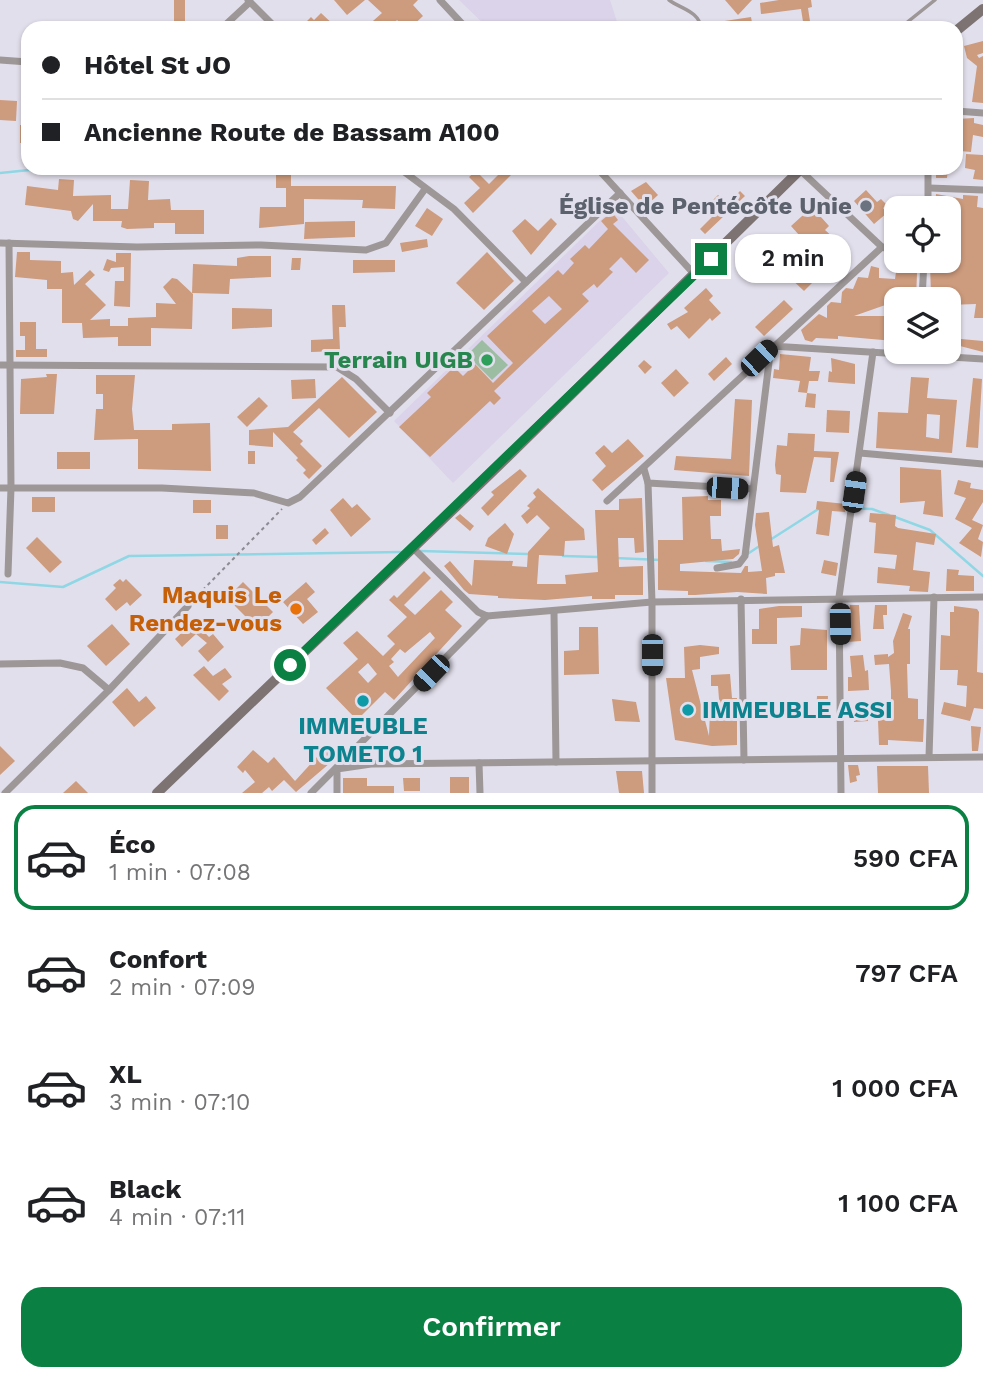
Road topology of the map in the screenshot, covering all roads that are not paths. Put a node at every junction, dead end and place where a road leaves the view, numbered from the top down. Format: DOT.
graph roads {
  1 [pos="440,0"];
  2 [pos="669,0"];
  3 [pos="935,0"];
  4 [pos="249,1"];
  5 [pos="983,9"];
  6 [pos="229,21"];
  7 [pos="269,21"];
  8 [pos="460,21"];
  9 [pos="700,21"];
  10 [pos="910,21"];
  11 [pos="963,25"];
  12 [pos="0,60"];
  13 [pos="21,62"];
  14 [pos="963,112"];
  15 [pos="983,113"];
  16 [pos="408,175"];
  17 [pos="603,175"];
  18 [pos="795,175"];
  19 [pos="807,175"];
  20 [pos="928,175"];
  21 [pos="929,188"];
  22 [pos="425,189"];
  23 [pos="983,190"];
  24 [pos="620,193"];
  25 [pos="929,196"];
  26 [pos="4,243"];
  27 [pos="882,247"];
  28 [pos="695,275"];
  29 [pos="526,282"];
  30 [pos="771,346"];
  31 [pos="873,352"];
  32 [pos="884,352"];
  33 [pos="961,357"];
  34 [pos="983,359"];
  35 [pos="0,365"];
  36 [pos="10,365"];
  37 [pos="390,413"];
  38 [pos="860,453"];
  39 [pos="983,464"];
  40 [pos="643,469"];
  41 [pos="648,483"];
  42 [pos="0,488"];
  43 [pos="11,488"];
  44 [pos="753,489"];
  45 [pos="607,501"];
  46 [pos="414,548"];
  47 [pos="717,568"];
  48 [pos="8,574"];
  49 [pos="839,597"];
  50 [pos="934,597"];
  51 [pos="983,597"];
  52 [pos="741,599"];
  53 [pos="652,602"];
  54 [pos="188,606"];
  55 [pos="554,612"];
  56 [pos="487,616"];
  57 [pos="0,664"];
  58 [pos="110,690"];
  59 [pos="842,757"];
  60 [pos="929,757"];
  61 [pos="983,757"];
  62 [pos="744,760"];
  63 [pos="652,761"];
  64 [pos="556,762"];
  65 [pos="479,763"];
  66 [pos="337,769"];
  67 [pos="5,793"];
  68 [pos="157,793"];
  69 [pos="311,793"];
  70 [pos="337,793"];
  71 [pos="480,793"];
  72 [pos="652,793"];
  73 [pos="842,793"];
  1 -- 8 [label="street"];
  2 -- 9 [label="lane"];
  3 -- 10 [label="lane"];
  4 -- 6 [label="street"];
  4 -- 7 [label="street"];
  5 -- 11 [label="main road"];
  12 -- 13 [label="street"];
  14 -- 15 [label="street"];
  16 -- 22 [label="street"];
  17 -- 24 [label="street"];
  18 -- 28 [label="main road"];
  19 -- 27 [label="street"];
  20 -- 21 [label="street"];
  21 -- 23 [label="street"];
  21 -- 25 [label="street"];
  22 -- 26 [label="street"];
  22 -- 29 [label="street"];
  24 -- 28 [label="street"];
  24 -- 29 [label="street"];
  26 -- 36 [label="street"];
  27 -- 30 [label="street"];
  28 -- 46 [label="main road"];
  29 -- 37 [label="street"];
  30 -- 31 [label="street"];
  30 -- 40 [label="street"];
  30 -- 44 [label="street"];
  31 -- 32 [label="street"];
  31 -- 38 [label="street"];
  33 -- 34 [label="street"];
  35 -- 36 [label="street"];
  36 -- 37 [label="street"];
  36 -- 43 [label="street"];
  37 -- 43 [label="street"];
  38 -- 39 [label="street"];
  38 -- 49 [label="street"];
  40 -- 41 [label="street"];
  40 -- 45 [label="street"];
  41 -- 44 [label="street"];
  41 -- 53 [label="street"];
  42 -- 43 [label="street"];
  43 -- 48 [label="street"];
  44 -- 47 [label="street"];
  46 -- 56 [label="street"];
  46 -- 68 [label="main road"];
  49 -- 50 [label="street"];
  49 -- 52 [label="street"];
  49 -- 59 [label="street"];
  50 -- 51 [label="street"];
  50 -- 60 [label="street"];
  52 -- 53 [label="street"];
  52 -- 62 [label="street"];
  53 -- 55 [label="street"];
  53 -- 63 [label="street"];
  54 -- 58 [label="street"];
  55 -- 56 [label="street"];
  55 -- 64 [label="street"];
  56 -- 66 [label="street"];
  57 -- 58 [label="street"];
  58 -- 67 [label="street"];
  59 -- 60 [label="street"];
  59 -- 62 [label="street"];
  59 -- 73 [label="street"];
  60 -- 61 [label="street"];
  62 -- 63 [label="street"];
  63 -- 64 [label="street"];
  63 -- 72 [label="street"];
  64 -- 65 [label="street"];
  65 -- 66 [label="street"];
  65 -- 71 [label="street"];
  66 -- 69 [label="street"];
  66 -- 70 [label="street"];
}
